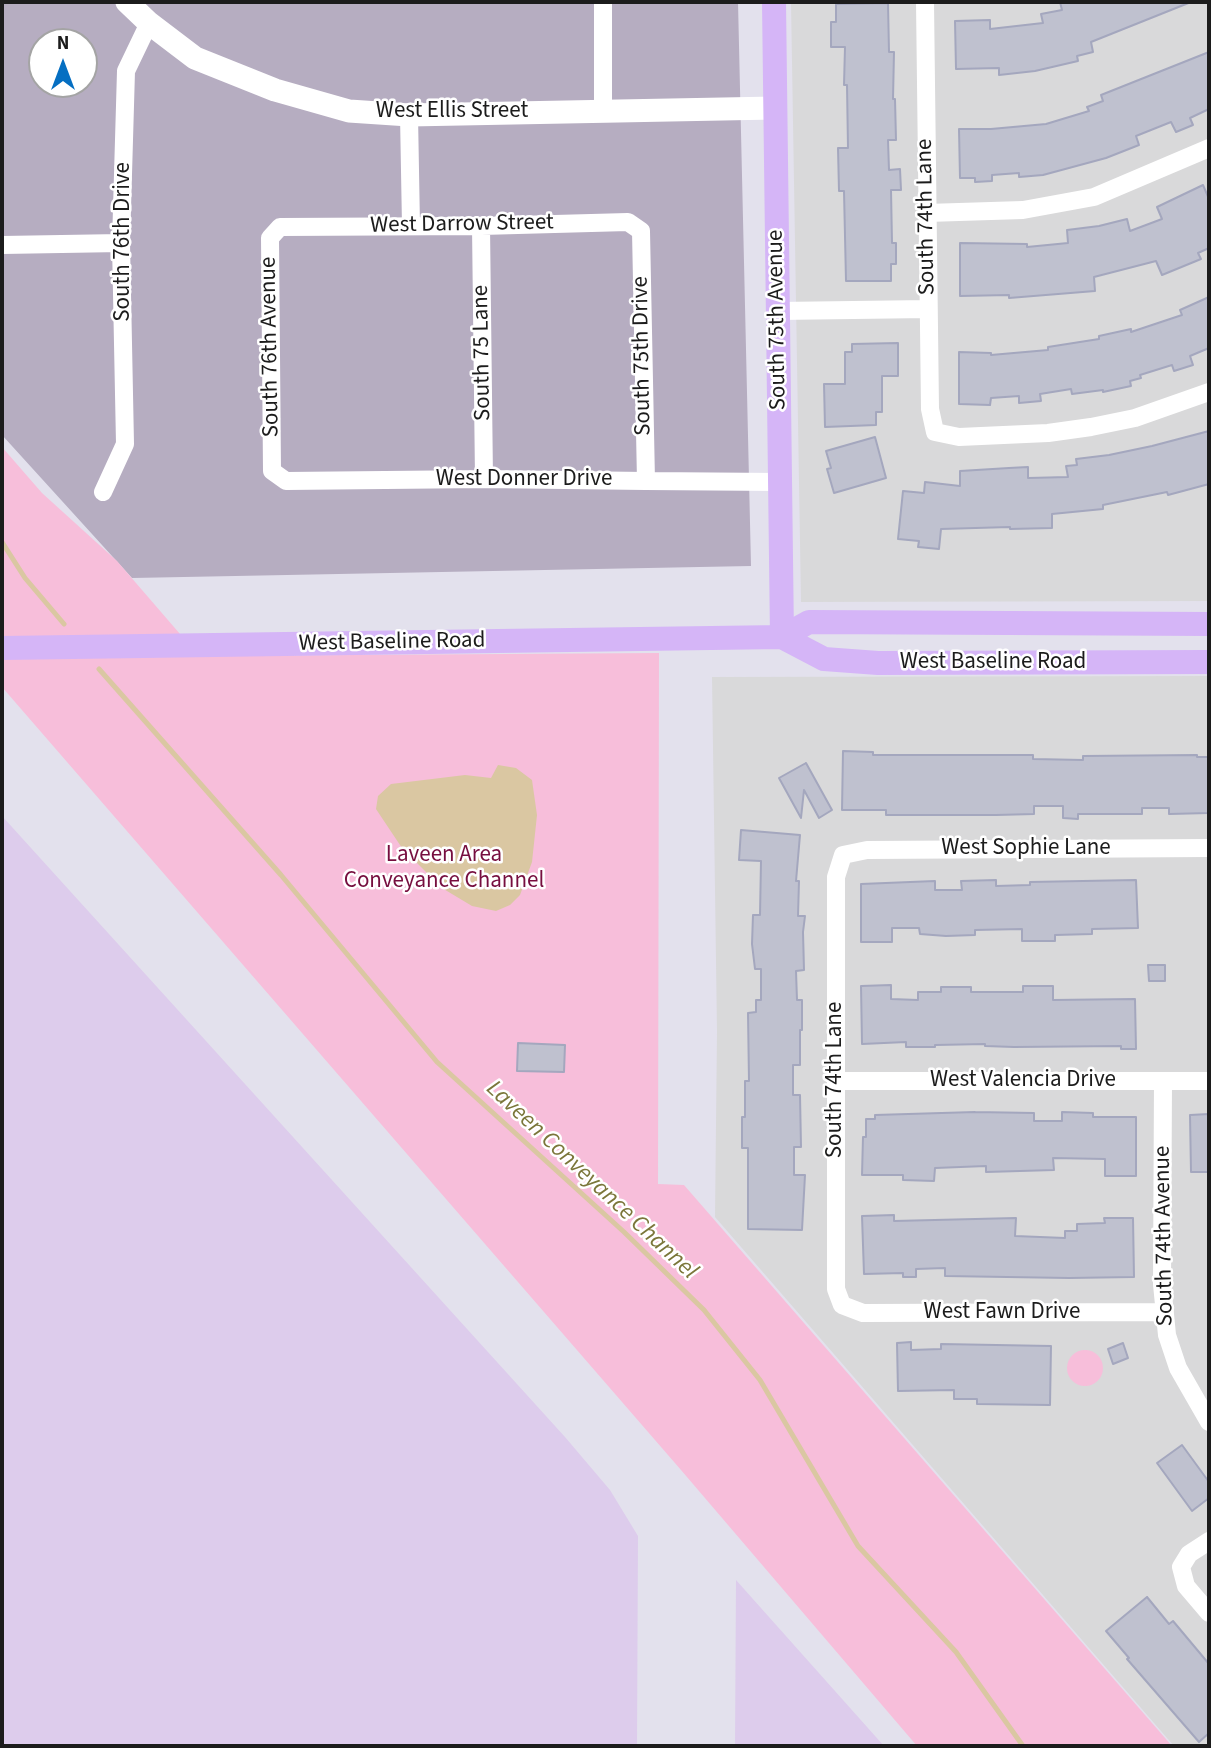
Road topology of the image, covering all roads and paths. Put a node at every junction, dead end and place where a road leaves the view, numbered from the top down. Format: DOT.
graph roads {
  1 [pos="127,2"];
  2 [pos="603,2"];
  3 [pos="774,2"];
  4 [pos="925,2"];
  5 [pos="149,23"];
  6 [pos="775,108"];
  7 [pos="603,111"];
  8 [pos="410,115"];
  9 [pos="1209,148"];
  10 [pos="928,213"];
  11 [pos="411,226"];
  12 [pos="481,226"];
  13 [pos="280,227"];
  14 [pos="641,231"];
  15 [pos="121,243"];
  16 [pos="2,244"];
  17 [pos="928,309"];
  18 [pos="778,311"];
  19 [pos="1209,392"];
  20 [pos="272,471"];
  21 [pos="484,479"];
  22 [pos="646,481"];
  23 [pos="780,482"];
  24 [pos="103,492"];
  25 [pos="1209,624"];
  26 [pos="782,637"];
  27 [pos="2,648"];
  28 [pos="1209,662"];
  29 [pos="1209,849"];
  30 [pos="843,855"];
  31 [pos="836,1081"];
  32 [pos="1163,1081"];
  33 [pos="1209,1081"];
  34 [pos="842,1305"];
  35 [pos="1164,1312"];
  36 [pos="1209,1422"];
  37 [pos="1209,1541"];
  38 [pos="1209,1613"];
  1 -- 5 [label="street"];
  2 -- 7 [label="street"];
  3 -- 6 [label="main road, South 75th Avenue"];
  4 -- 10 [label="street, South 74th Lane"];
  5 -- 8 [label="street, West Ellis Street"];
  5 -- 15 [label="street, South 76th Drive"];
  6 -- 7 [label="street, West Ellis Street"];
  6 -- 18 [label="main road, South 75th Avenue"];
  7 -- 8 [label="street, West Ellis Street"];
  8 -- 11 [label="street"];
  9 -- 10 [label="street"];
  10 -- 17 [label="street, South 74th Lane"];
  11 -- 12 [label="street, West Darrow Street"];
  11 -- 13 [label="street, West Darrow Street"];
  12 -- 14 [label="street, West Darrow Street"];
  12 -- 21 [label="street, South 75 Lane"];
  13 -- 20 [label="street, South 76th Avenue"];
  14 -- 22 [label="street, South 75th Drive"];
  15 -- 16 [label="street"];
  15 -- 24 [label="street, South 76th Drive"];
  17 -- 18 [label="street"];
  17 -- 19 [label="street, South 74th Lane"];
  18 -- 23 [label="main road, South 75th Avenue"];
  20 -- 21 [label="street, West Donner Drive"];
  21 -- 22 [label="street, West Donner Drive"];
  22 -- 23 [label="street, West Donner Drive"];
  23 -- 26 [label="main road, South 75th Avenue"];
  25 -- 26 [label="main road, West Baseline Road"];
  26 -- 27 [label="main road, West Baseline Road"];
  26 -- 28 [label="main road, West Baseline Road"];
  29 -- 30 [label="street, West Sophie Lane"];
  30 -- 31 [label="street, South 74th Lane"];
  31 -- 32 [label="street, West Valencia Drive"];
  31 -- 34 [label="street, South 74th Lane"];
  32 -- 33 [label="street, West Valencia Drive"];
  32 -- 35 [label="street, South 74th Avenue"];
  34 -- 35 [label="street, West Fawn Drive"];
  35 -- 36 [label="street, South 74th Avenue"];
  37 -- 38 [label="street"];
}
